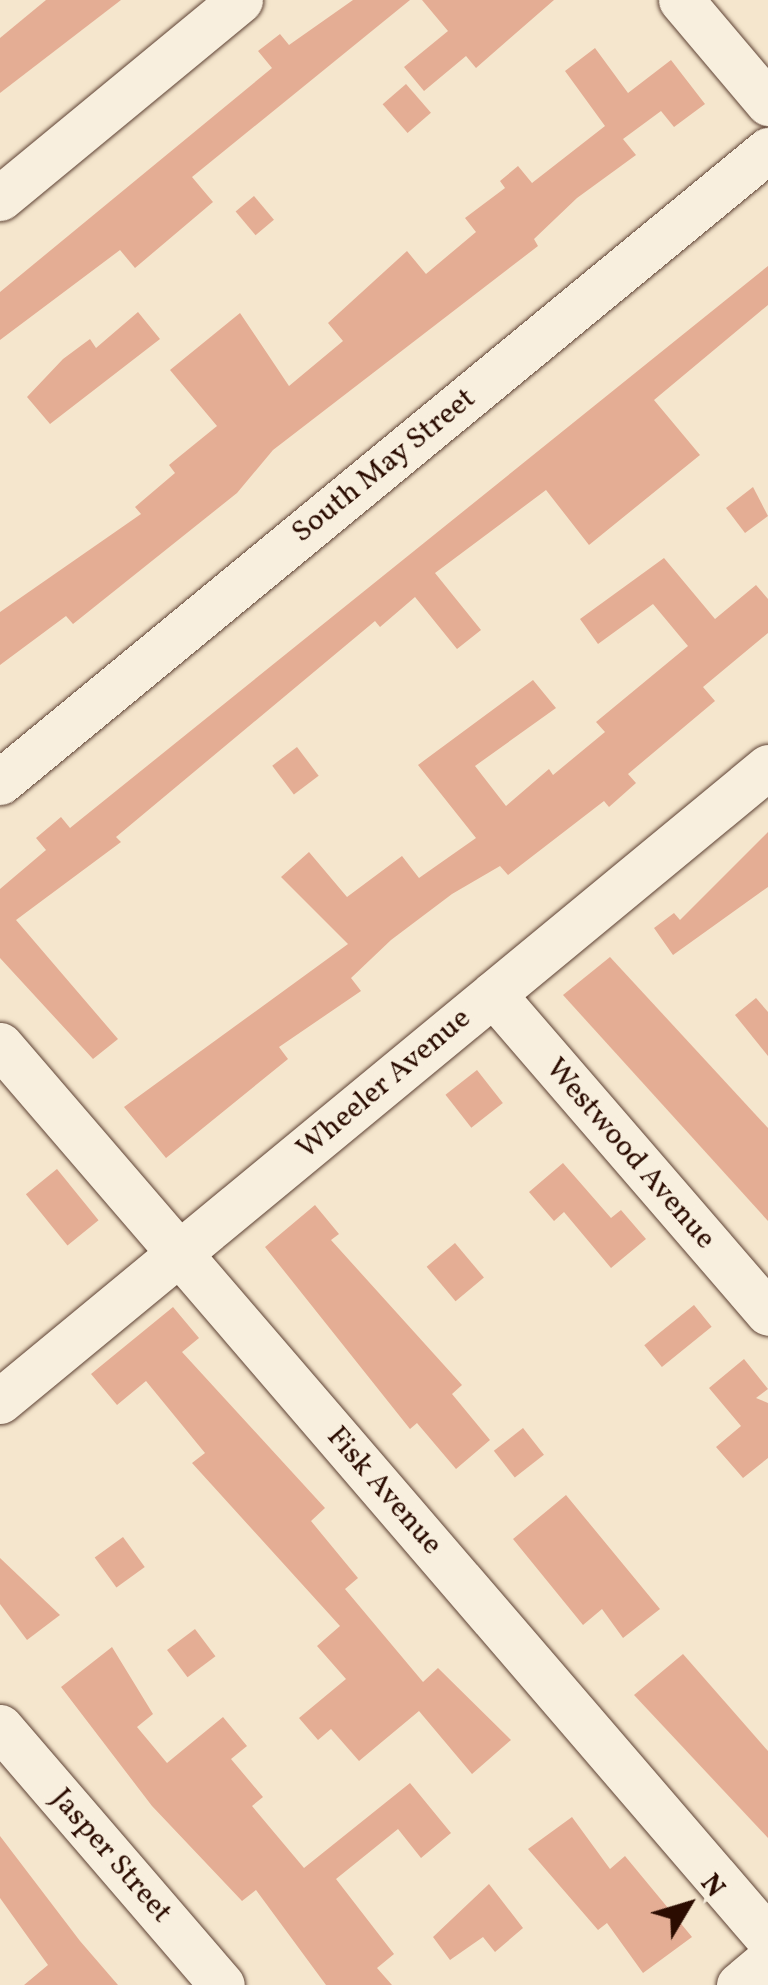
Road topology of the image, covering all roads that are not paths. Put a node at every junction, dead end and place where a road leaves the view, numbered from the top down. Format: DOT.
graph roads {
  1 [pos="240,0"];
  2 [pos="681,0"];
  3 [pos="768,103"];
  4 [pos="768,150"];
  5 [pos="0,198"];
  6 [pos="768,767"];
  7 [pos="0,782"];
  8 [pos="493,994"];
  9 [pos="0,1044"];
  10 [pos="180,1253"];
  11 [pos="768,1313"];
  12 [pos="0,1402"];
  13 [pos="0,1727"];
  14 [pos="768,1938"];
  15 [pos="768,1960"];
  16 [pos="222,1985"];
  17 [pos="739,1985"];
  1 -- 5 [label="street"];
  2 -- 3 [label="street"];
  4 -- 7 [label="street, South May Street"];
  6 -- 8 [label="street, Wheeler Avenue"];
  8 -- 10 [label="street, Wheeler Avenue"];
  8 -- 11 [label="street, Westwood Avenue"];
  9 -- 10 [label="street, Fisk Avenue"];
  10 -- 12 [label="street, Wheeler Avenue"];
  10 -- 14 [label="street, Fisk Avenue"];
  13 -- 16 [label="street, Jasper Street"];
  15 -- 17 [label="street"];
}
